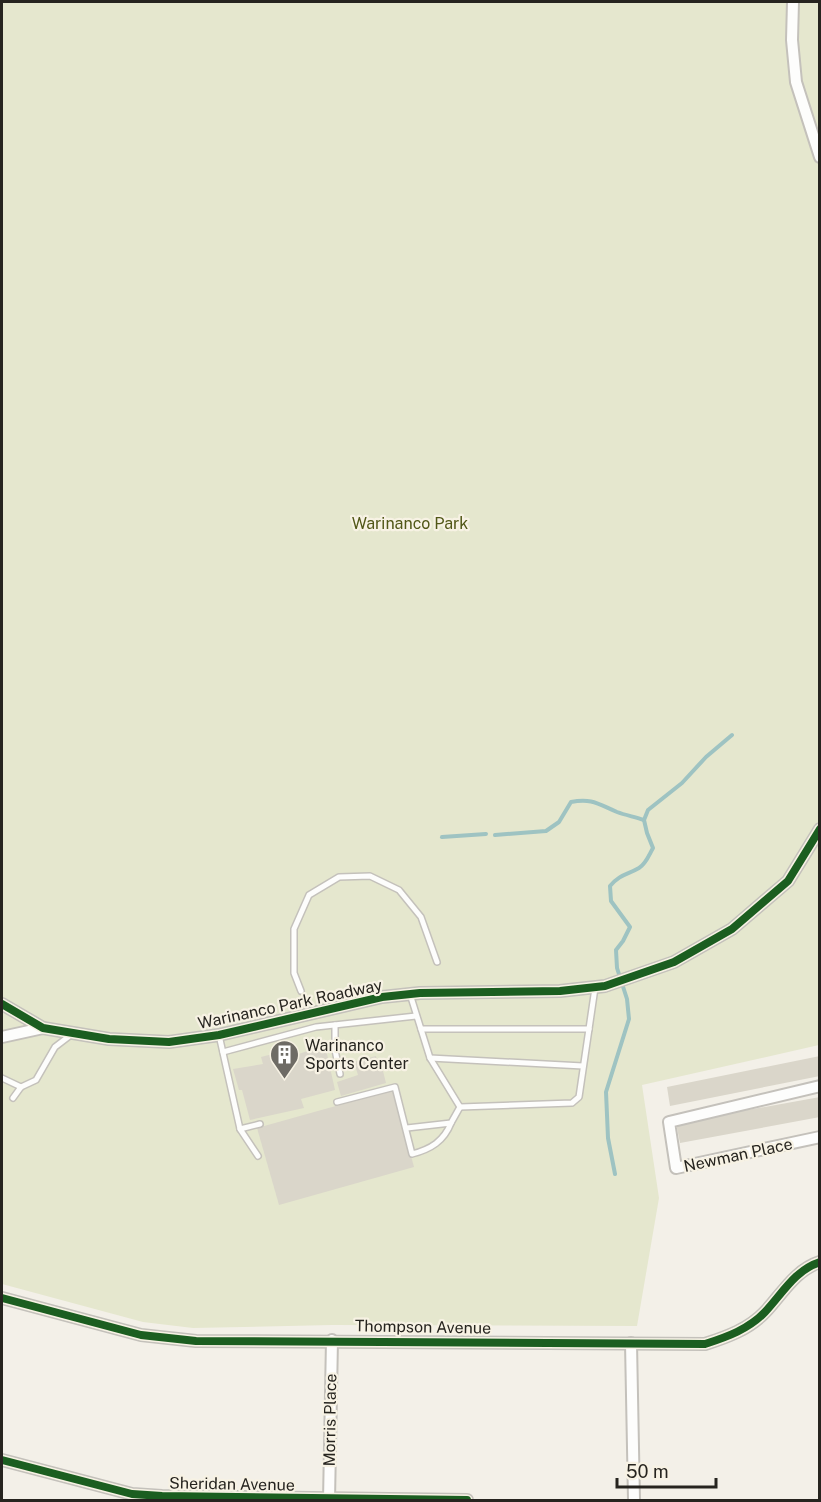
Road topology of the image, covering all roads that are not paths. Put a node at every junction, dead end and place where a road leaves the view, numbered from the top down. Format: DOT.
graph roads {
  1 [pos="793,2"];
  2 [pos="819,157"];
  3 [pos="819,829"];
  4 [pos="437,962"];
  5 [pos="600,987"];
  6 [pos="301,991"];
  7 [pos="410,994"];
  8 [pos="2,1004"];
  9 [pos="416,1016"];
  10 [pos="335,1024"];
  11 [pos="42,1028"];
  12 [pos="420,1029"];
  13 [pos="589,1029"];
  14 [pos="73,1033"];
  15 [pos="219,1035"];
  16 [pos="2,1037"];
  17 [pos="223,1052"];
  18 [pos="430,1058"];
  19 [pos="583,1066"];
  20 [pos="340,1074"];
  21 [pos="2,1078"];
  22 [pos="819,1086"];
  23 [pos="21,1087"];
  24 [pos="13,1098"];
  25 [pos="338,1102"];
  26 [pos="460,1107"];
  27 [pos="451,1123"];
  28 [pos="260,1124"];
  29 [pos="407,1128"];
  30 [pos="240,1129"];
  31 [pos="819,1137"];
  32 [pos="258,1156"];
  33 [pos="819,1262"];
  34 [pos="2,1298"];
  35 [pos="332,1340"];
  36 [pos="631,1343"];
  37 [pos="2,1460"];
  38 [pos="329,1499"];
  39 [pos="467,1500"];
  40 [pos="634,1500"];
  1 -- 2 [label="street"];
  3 -- 5 [label="street, Warinanco Park Roadway"];
  4 -- 6 [label="lane"];
  5 -- 7 [label="street, Warinanco Park Roadway"];
  5 -- 13 [label="lane"];
  7 -- 9 [label="lane"];
  7 -- 15 [label="street, Warinanco Park Roadway"];
  8 -- 11 [label="street, Warinanco Park Roadway"];
  9 -- 10 [label="lane"];
  9 -- 12 [label="lane"];
  10 -- 17 [label="lane"];
  10 -- 20 [label="lane"];
  11 -- 14 [label="street, Warinanco Park Roadway"];
  11 -- 16 [label="street, Warinanco Park Roadway"];
  12 -- 13 [label="lane"];
  12 -- 18 [label="lane"];
  13 -- 19 [label="lane"];
  14 -- 15 [label="street, Warinanco Park Roadway"];
  14 -- 23 [label="lane"];
  15 -- 17 [label="lane"];
  17 -- 30 [label="lane"];
  18 -- 19 [label="lane"];
  18 -- 26 [label="lane"];
  19 -- 26 [label="lane"];
  21 -- 23 [label="lane"];
  22 -- 31 [label="street, Newman Place"];
  23 -- 24 [label="lane"];
  25 -- 29 [label="lane"];
  26 -- 27 [label="lane"];
  27 -- 29 [label="lane"];
  27 -- 29 [label="lane"];
  28 -- 30 [label="lane"];
  30 -- 32 [label="lane"];
  33 -- 36 [label="street, Thompson Avenue"];
  34 -- 35 [label="street, Thompson Avenue"];
  35 -- 36 [label="street, Thompson Avenue"];
  35 -- 38 [label="street, Morris Place"];
  36 -- 40 [label="street"];
  37 -- 38 [label="street, Sheridan Avenue"];
  38 -- 39 [label="street, Sheridan Avenue"];
}
